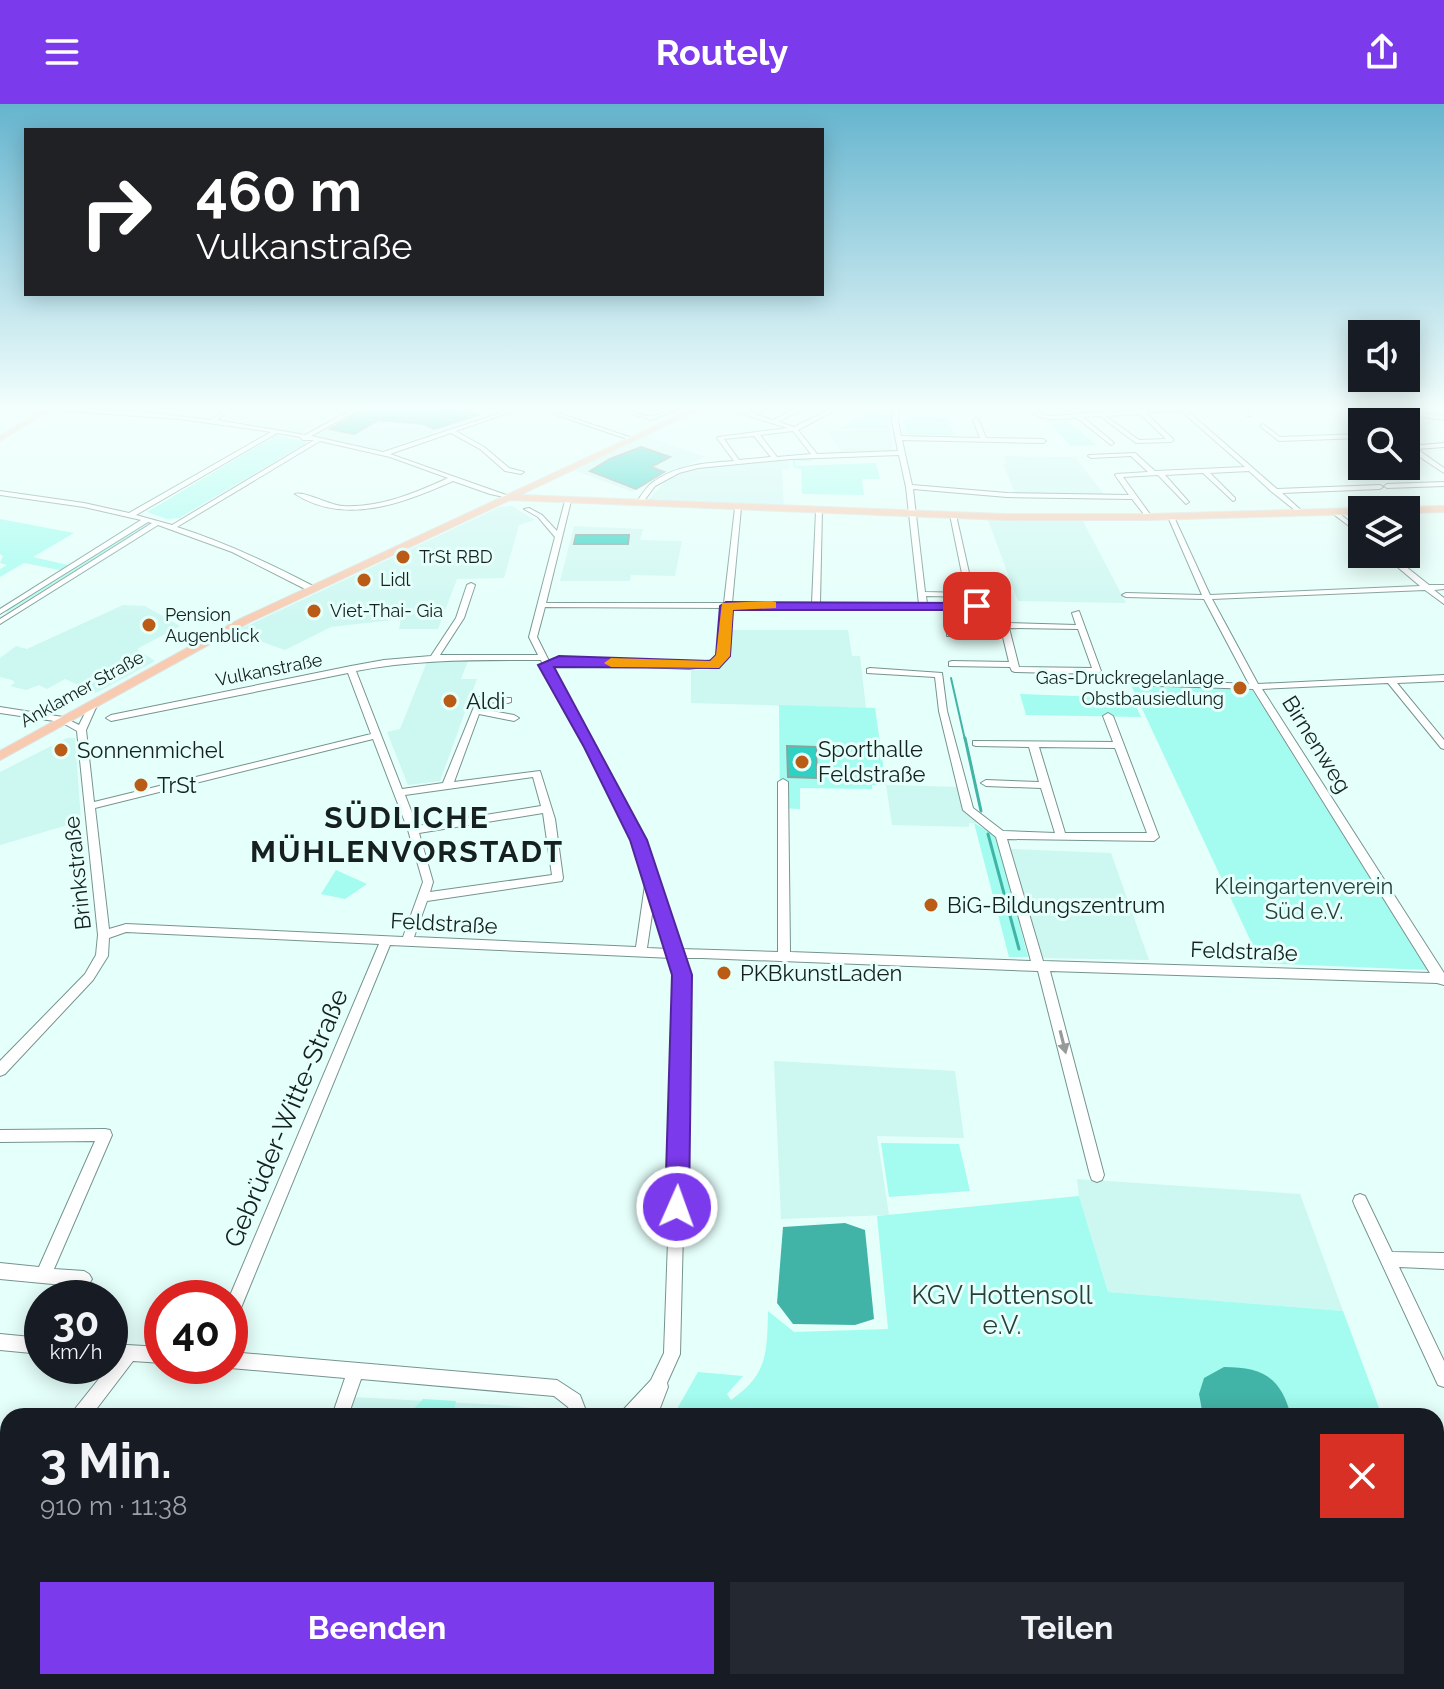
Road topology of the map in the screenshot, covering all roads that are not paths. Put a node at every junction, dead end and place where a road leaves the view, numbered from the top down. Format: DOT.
graph roads {
  1 [pos="190,481"];
  2 [pos="249,481"];
  3 [pos="446,481"];
  4 [pos="462,481"];
  5 [pos="542,481"];
  6 [pos="660,481"];
  7 [pos="908,481"];
  8 [pos="1122,481"];
  9 [pos="1164,481"];
  10 [pos="1215,481"];
  11 [pos="1264,481"];
  12 [pos="1444,484"];
  13 [pos="909,487"];
  14 [pos="1274,491"];
  15 [pos="0,493"];
  16 [pos="298,494"];
  17 [pos="507,497"];
  18 [pos="1133,497"];
  19 [pos="1233,499"];
  20 [pos="568,501"];
  21 [pos="1186,502"];
  22 [pos="639,504"];
  23 [pos="738,508"];
  24 [pos="527,509"];
  25 [pos="1444,509"];
  26 [pos="819,510"];
  27 [pos="1420,510"];
  28 [pos="1334,512"];
  29 [pos="1348,512"];
  30 [pos="1301,513"];
  31 [pos="132,514"];
  32 [pos="911,514"];
  33 [pos="953,515"];
  34 [pos="1149,517"];
  35 [pos="1171,517"];
  36 [pos="148,519"];
  37 [pos="158,522"];
  38 [pos="1348,523"];
  39 [pos="175,525"];
  40 [pos="559,537"];
  41 [pos="1403,568"];
  42 [pos="471,585"];
  43 [pos="1444,587"];
  44 [pos="310,588"];
  45 [pos="1428,588"];
  46 [pos="921,594"];
  47 [pos="1126,595"];
  48 [pos="1207,597"];
  49 [pos="1444,602"];
  50 [pos="540,605"];
  51 [pos="816,605"];
  52 [pos="923,605"];
  53 [pos="726,606"];
  54 [pos="1076,613"];
  55 [pos="3,614"];
  56 [pos="0,622"];
  57 [pos="1079,627"];
  58 [pos="1005,630"];
  59 [pos="950,634"];
  60 [pos="434,658"];
  61 [pos="543,661"];
  62 [pos="952,664"];
  63 [pos="1014,665"];
  64 [pos="351,669"];
  65 [pos="870,671"];
  66 [pos="1444,678"];
  67 [pos="1390,680"];
  68 [pos="1139,682"];
  69 [pos="1255,686"];
  70 [pos="508,700"];
  71 [pos="94,703"];
  72 [pos="0,710"];
  73 [pos="476,711"];
  74 [pos="1108,716"];
  75 [pos="111,718"];
  76 [pos="514,718"];
  77 [pos="63,720"];
  78 [pos="81,730"];
  79 [pos="375,736"];
  80 [pos="976,743"];
  81 [pos="1033,744"];
  82 [pos="1119,745"];
  83 [pos="1444,746"];
  84 [pos="0,756"];
  85 [pos="783,782"];
  86 [pos="986,783"];
  87 [pos="1044,785"];
  88 [pos="447,786"];
  89 [pos="398,793"];
  90 [pos="90,806"];
  91 [pos="545,809"];
  92 [pos="413,830"];
  93 [pos="1001,835"];
  94 [pos="1061,837"];
  95 [pos="652,876"];
  96 [pos="424,897"];
  97 [pos="104,935"];
  98 [pos="386,941"];
  99 [pos="407,942"];
  100 [pos="641,953"];
  101 [pos="677,954"];
  102 [pos="784,956"];
  103 [pos="1040,966"];
  104 [pos="1442,980"];
  105 [pos="0,1070"];
  106 [pos="0,1136"];
  107 [pos="1097,1175"];
  108 [pos="1360,1201"];
  109 [pos="1387,1259"];
  110 [pos="1444,1261"];
  111 [pos="0,1271"];
  112 [pos="43,1275"];
  113 [pos="84,1279"];
  114 [pos="244,1280"];
  115 [pos="0,1342"];
  116 [pos="24,1344"];
  117 [pos="129,1354"];
  118 [pos="144,1354"];
  119 [pos="248,1362"];
  120 [pos="355,1372"];
  121 [pos="664,1376"];
  122 [pos="1444,1379"];
  123 [pos="86,1408"];
  124 [pos="343,1408"];
  125 [pos="576,1408"];
  126 [pos="636,1408"];
  127 [pos="652,1408"];
  1 -- 31 [label="street"];
  2 -- 39 [label="street"];
  3 -- 16 [label="street"];
  4 -- 17 [label="street"];
  5 -- 17 [label="main road, Anklamer Straße"];
  6 -- 22 [label="street"];
  7 -- 13 [label="street"];
  8 -- 18 [label="street"];
  9 -- 21 [label="street"];
  10 -- 19 [label="street"];
  11 -- 14 [label="street"];
  12 -- 14 [label="street"];
  13 -- 18 [label="street"];
  13 -- 32 [label="street"];
  14 -- 30 [label="street"];
  15 -- 31 [label="street"];
  17 -- 20 [label="main road"];
  17 -- 44 [label="main road, Anklamer Straße"];
  18 -- 34 [label="street"];
  20 -- 22 [label="main road"];
  20 -- 40 [label="street"];
  22 -- 23 [label="main road"];
  23 -- 26 [label="main road"];
  23 -- 53 [label="street"];
  24 -- 40 [label="street"];
  25 -- 27 [label="main road"];
  26 -- 32 [label="main road"];
  26 -- 51 [label="street"];
  28 -- 29 [label="main road"];
  28 -- 30 [label="main road"];
  28 -- 38 [label="street"];
  30 -- 35 [label="main road"];
  31 -- 36 [label="street"];
  32 -- 33 [label="main road"];
  32 -- 46 [label="street"];
  33 -- 34 [label="main road"];
  33 -- 46 [label="street"];
  34 -- 35 [label="main road"];
  35 -- 48 [label="street, Birnenweg"];
  36 -- 37 [label="street"];
  36 -- 55 [label="street"];
  37 -- 39 [label="street"];
  37 -- 55 [label="street"];
  39 -- 44 [label="street"];
  40 -- 50 [label="street"];
  41 -- 45 [label="street"];
  42 -- 60 [label="street"];
  43 -- 45 [label="street"];
  44 -- 71 [label="main road, Anklamer Straße"];
  45 -- 48 [label="street"];
  45 -- 49 [label="street"];
  46 -- 52 [label="street"];
  47 -- 48 [label="street"];
  48 -- 69 [label="street, Birnenweg"];
  50 -- 53 [label="street"];
  50 -- 61 [label="street"];
  51 -- 52 [label="street"];
  51 -- 53 [label="street"];
  52 -- 58 [label="street"];
  53 -- 61 [label="street, Vulkanstraße"];
  54 -- 57 [label="street"];
  55 -- 56 [label="street"];
  57 -- 58 [label="street"];
  57 -- 63 [label="street"];
  58 -- 59 [label="street"];
  58 -- 63 [label="street"];
  60 -- 61 [label="street, Vulkanstraße"];
  60 -- 64 [label="street, Vulkanstraße"];
  61 -- 95 [label="street"];
  62 -- 63 [label="street"];
  64 -- 75 [label="street, Vulkanstraße"];
  64 -- 79 [label="street"];
  65 -- 93 [label="street"];
  66 -- 67 [label="street"];
  67 -- 69 [label="street"];
  67 -- 83 [label="street"];
  68 -- 69 [label="street"];
  69 -- 104 [label="street, Birnenweg"];
  70 -- 73 [label="street"];
  71 -- 77 [label="main road, Anklamer Straße"];
  71 -- 78 [label="street"];
  72 -- 77 [label="street"];
  73 -- 76 [label="street"];
  73 -- 88 [label="street"];
  74 -- 82 [label="street"];
  77 -- 78 [label="street"];
  77 -- 84 [label="main road, Anklamer Straße"];
  78 -- 90 [label="street, Brinkstraße"];
  79 -- 89 [label="street"];
  79 -- 90 [label="street"];
  80 -- 81 [label="street"];
  81 -- 82 [label="street"];
  81 -- 87 [label="street"];
  82 -- 94 [label="street"];
  85 -- 102 [label="street"];
  86 -- 87 [label="street"];
  87 -- 94 [label="street"];
  88 -- 89 [label="street"];
  88 -- 91 [label="street"];
  89 -- 92 [label="street"];
  90 -- 97 [label="street, Brinkstraße"];
  91 -- 92 [label="street"];
  91 -- 96 [label="street"];
  92 -- 96 [label="street"];
  93 -- 94 [label="street"];
  93 -- 103 [label="street"];
  95 -- 100 [label="street"];
  95 -- 101 [label="street"];
  96 -- 99 [label="street"];
  97 -- 98 [label="street, Feldstraße"];
  97 -- 105 [label="street, Brinkstraße"];
  98 -- 99 [label="street, Feldstraße"];
  98 -- 114 [label="street, Gebrüder-Witte-Straße"];
  99 -- 100 [label="street, Feldstraße"];
  100 -- 101 [label="street, Feldstraße"];
  101 -- 102 [label="street, Feldstraße"];
  101 -- 121 [label="street"];
  102 -- 103 [label="street, Feldstraße"];
  103 -- 104 [label="street, Feldstraße"];
  103 -- 107 [label="street, one-way"];
  106 -- 112 [label="street"];
  108 -- 109 [label="street"];
  109 -- 110 [label="street"];
  109 -- 122 [label="street"];
  111 -- 112 [label="street"];
  112 -- 113 [label="street"];
  115 -- 116 [label="street"];
  117 -- 118 [label="street"];
  117 -- 123 [label="street"];
  119 -- 120 [label="street"];
  120 -- 124 [label="street"];
  120 -- 125 [label="street"];
  121 -- 126 [label="street"];
  121 -- 127 [label="street"];
}
